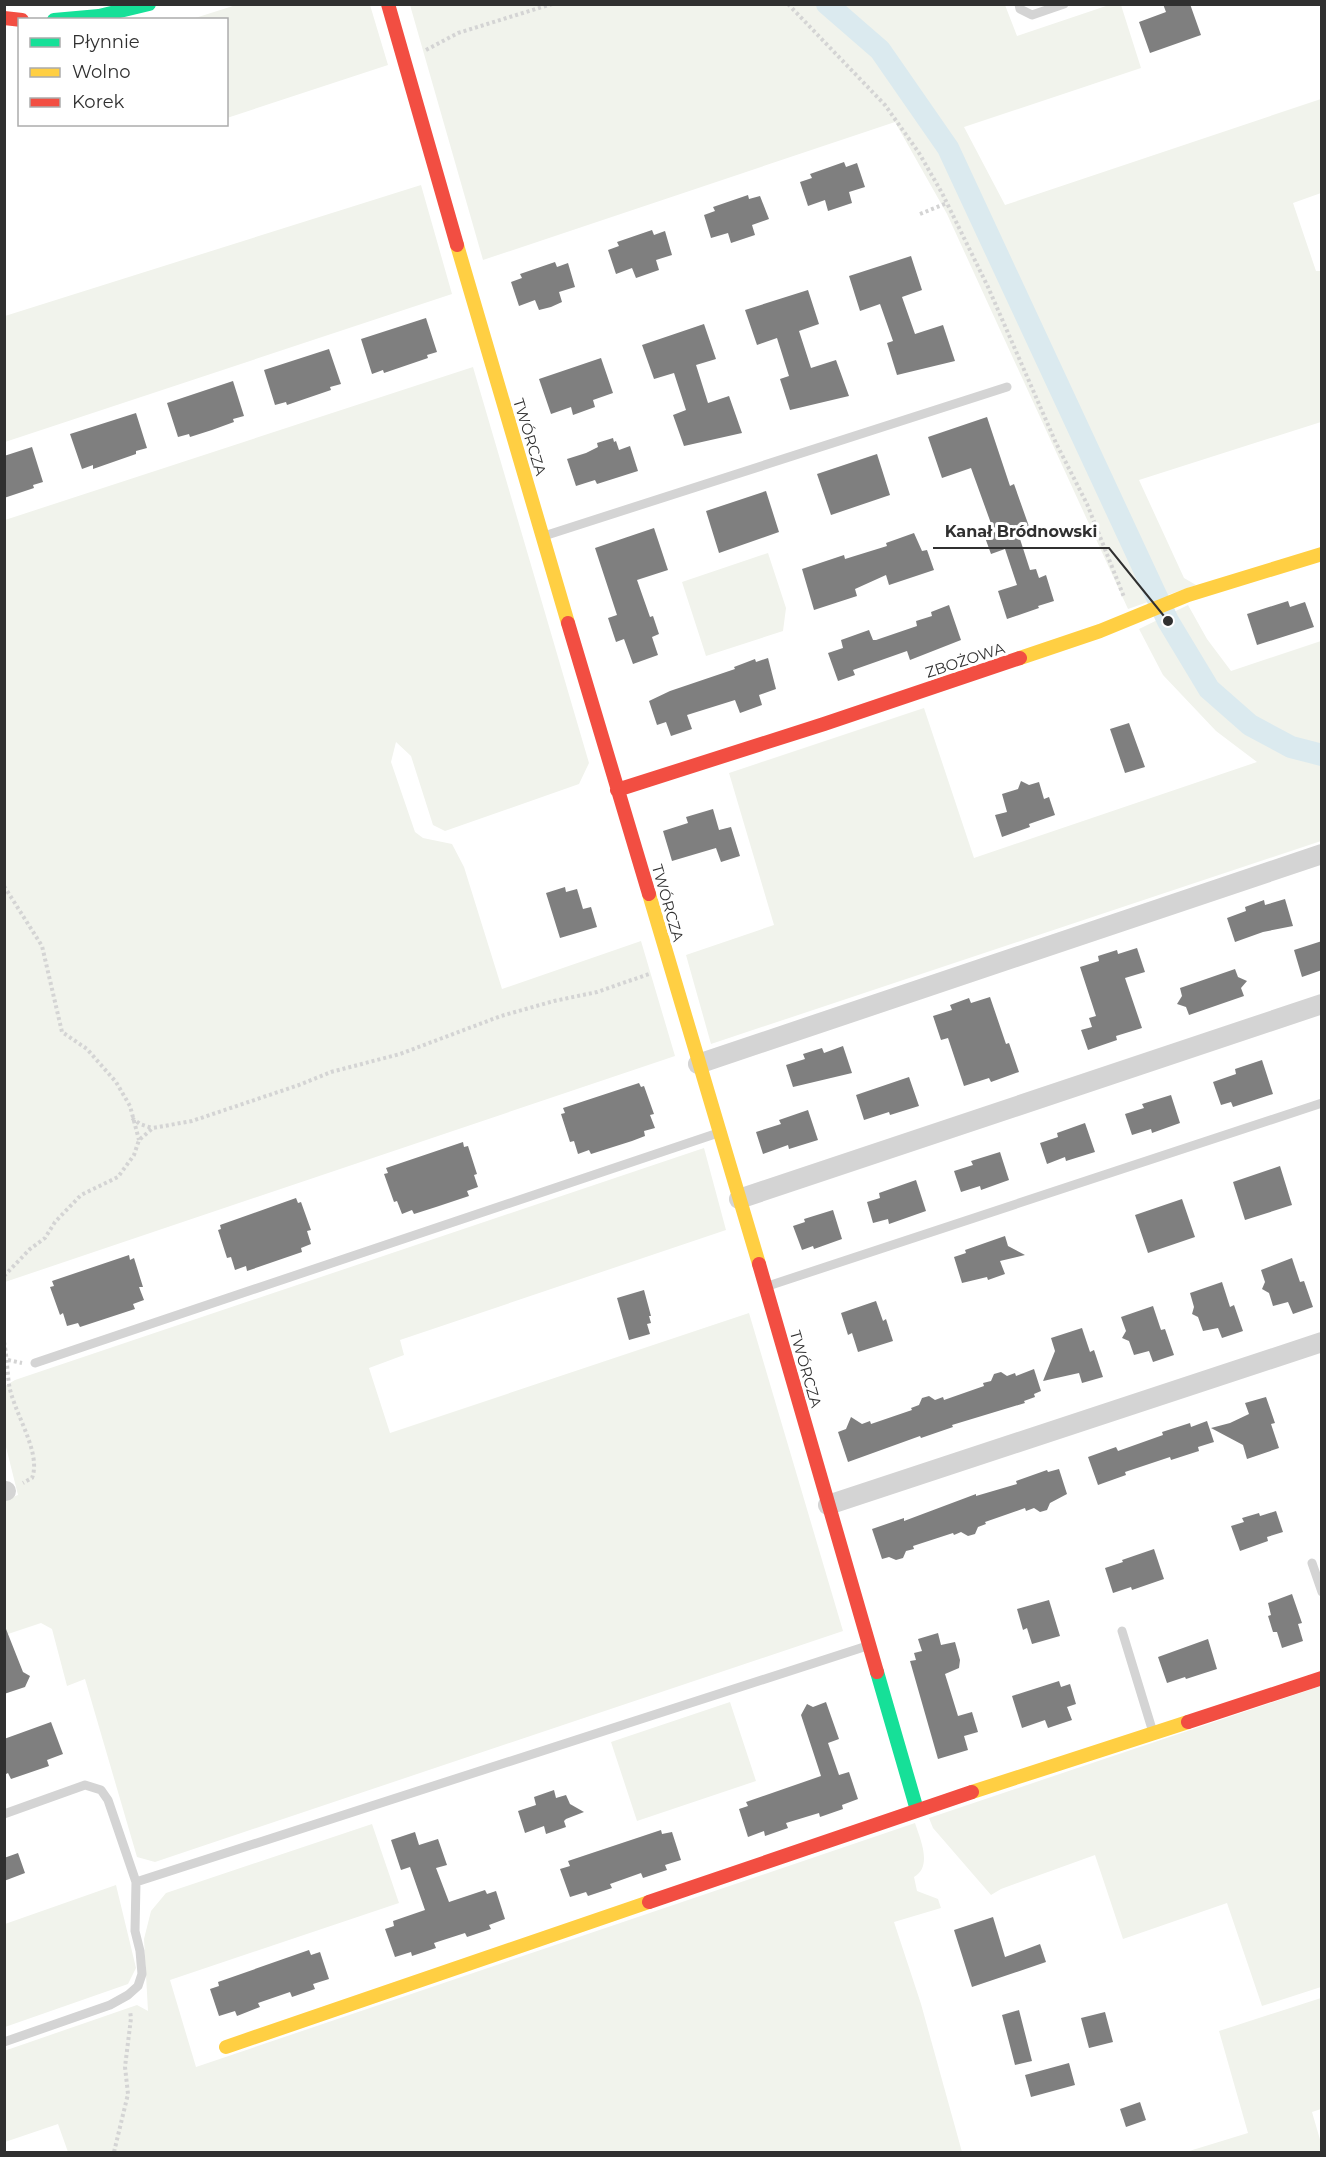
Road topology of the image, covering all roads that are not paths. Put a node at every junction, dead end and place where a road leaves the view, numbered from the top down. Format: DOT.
graph roads {
  1 [pos="149,4"];
  2 [pos="388,4"];
  3 [pos="1019,4"];
  4 [pos="1065,4"];
  5 [pos="76,18"];
  6 [pos="1007,387"];
  7 [pos="543,536"];
  8 [pos="1322,554"];
  9 [pos="617,790"];
  10 [pos="1322,854"];
  11 [pos="1322,1004"];
  12 [pos="698,1064"];
  13 [pos="1322,1103"];
  14 [pos="718,1133"];
  15 [pos="739,1199"];
  16 [pos="765,1287"];
  17 [pos="1322,1342"];
  18 [pos="35,1363"];
  19 [pos="828,1505"];
  20 [pos="1311,1563"];
  21 [pos="1322,1592"];
  22 [pos="1122,1631"];
  23 [pos="869,1645"];
  24 [pos="1322,1678"];
  25 [pos="1153,1733"];
  26 [pos="917,1810"];
  27 [pos="4,1814"];
  28 [pos="136,1882"];
  29 [pos="4,2042"];
  30 [pos="226,2047"];
  1 -- 5 [label="street"];
  2 -- 7 [label="street, TWÓRCZA"];
  3 -- 4 [label="lane"];
  6 -- 7 [label="lane"];
  7 -- 9 [label="street, TWÓRCZA"];
  8 -- 9 [label="street, ZBOŻOWA"];
  9 -- 12 [label="street, TWÓRCZA"];
  10 -- 12 [label="street"];
  11 -- 15 [label="street"];
  12 -- 14 [label="street, TWÓRCZA"];
  13 -- 16 [label="lane"];
  14 -- 15 [label="street, TWÓRCZA"];
  14 -- 18 [label="lane"];
  15 -- 16 [label="street, TWÓRCZA"];
  16 -- 19 [label="street, TWÓRCZA"];
  17 -- 19 [label="street"];
  19 -- 23 [label="street, TWÓRCZA"];
  20 -- 21 [label="lane"];
  22 -- 25 [label="lane"];
  23 -- 26 [label="street, TWÓRCZA"];
  23 -- 28 [label="lane"];
  24 -- 25 [label="street"];
  25 -- 26 [label="street"];
  26 -- 30 [label="street"];
  27 -- 28 [label="lane"];
  28 -- 29 [label="lane"];
}
